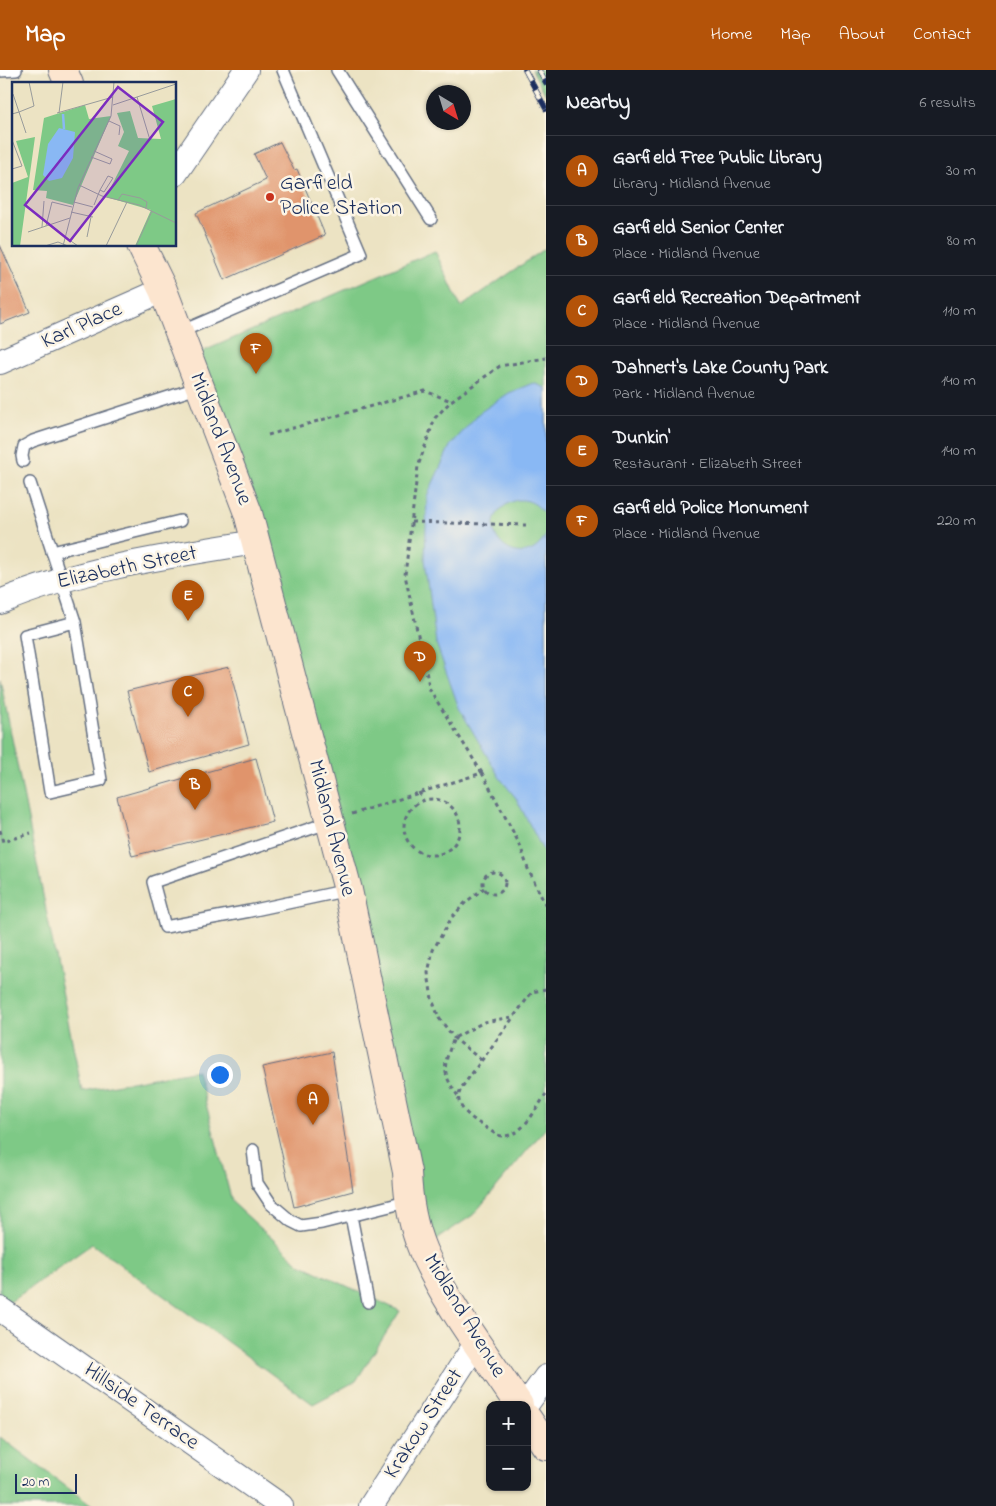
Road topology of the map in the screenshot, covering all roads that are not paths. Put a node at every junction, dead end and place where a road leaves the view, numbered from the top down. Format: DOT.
graph roads {
  1 [pos="16,70"];
  2 [pos="64,70"];
  3 [pos="246,70"];
  4 [pos="283,70"];
  5 [pos="337,70"];
  6 [pos="0,71"];
  7 [pos="68,82"];
  8 [pos="176,173"];
  9 [pos="431,219"];
  10 [pos="141,246"];
  11 [pos="163,290"];
  12 [pos="180,332"];
  13 [pos="0,362"];
  14 [pos="201,387"];
  15 [pos="23,461"];
  16 [pos="30,483"];
  17 [pos="180,521"];
  18 [pos="256,542"];
  19 [pos="52,552"];
  20 [pos="62,580"];
  21 [pos="0,602"];
  22 [pos="75,622"];
  23 [pos="330,822"];
  24 [pos="348,890"];
  25 [pos="253,1150"];
  26 [pos="410,1201"];
  27 [pos="351,1216"];
  28 [pos="368,1302"];
  29 [pos="0,1309"];
  30 [pos="477,1342"];
  31 [pos="546,1377"];
  32 [pos="516,1401"];
  33 [pos="529,1401"];
  34 [pos="531,1424"];
  35 [pos="546,1446"];
  36 [pos="281,1506"];
  37 [pos="371,1506"];
  1 -- 6 [label="lane"];
  2 -- 7 [label="street"];
  3 -- 8 [label="street"];
  4 -- 12 [label="lane"];
  5 -- 9 [label="lane"];
  10 -- 11 [label="street, Midland Avenue"];
  11 -- 12 [label="street, Midland Avenue"];
  11 -- 13 [label="street, Karl Place"];
  12 -- 14 [label="street, Midland Avenue"];
  14 -- 15 [label="lane"];
  14 -- 18 [label="street, Midland Avenue"];
  16 -- 19 [label="lane"];
  17 -- 19 [label="lane"];
  18 -- 20 [label="street, Elizabeth Street"];
  18 -- 23 [label="street, Midland Avenue"];
  19 -- 20 [label="lane"];
  20 -- 21 [label="street, Elizabeth Street"];
  20 -- 22 [label="lane"];
  22 -- 22 [label="lane"];
  23 -- 24 [label="street, Midland Avenue"];
  23 -- 24 [label="lane"];
  24 -- 26 [label="street, Midland Avenue"];
  25 -- 27 [label="lane"];
  26 -- 27 [label="lane"];
  26 -- 30 [label="street, Midland Avenue"];
  27 -- 28 [label="lane"];
  29 -- 36 [label="street, Hillside Terrace"];
  30 -- 32 [label="street, Midland Avenue"];
  30 -- 37 [label="street, Krakow Street"];
  31 -- 33 [label="street"];
  34 -- 35 [label="street"];
}
